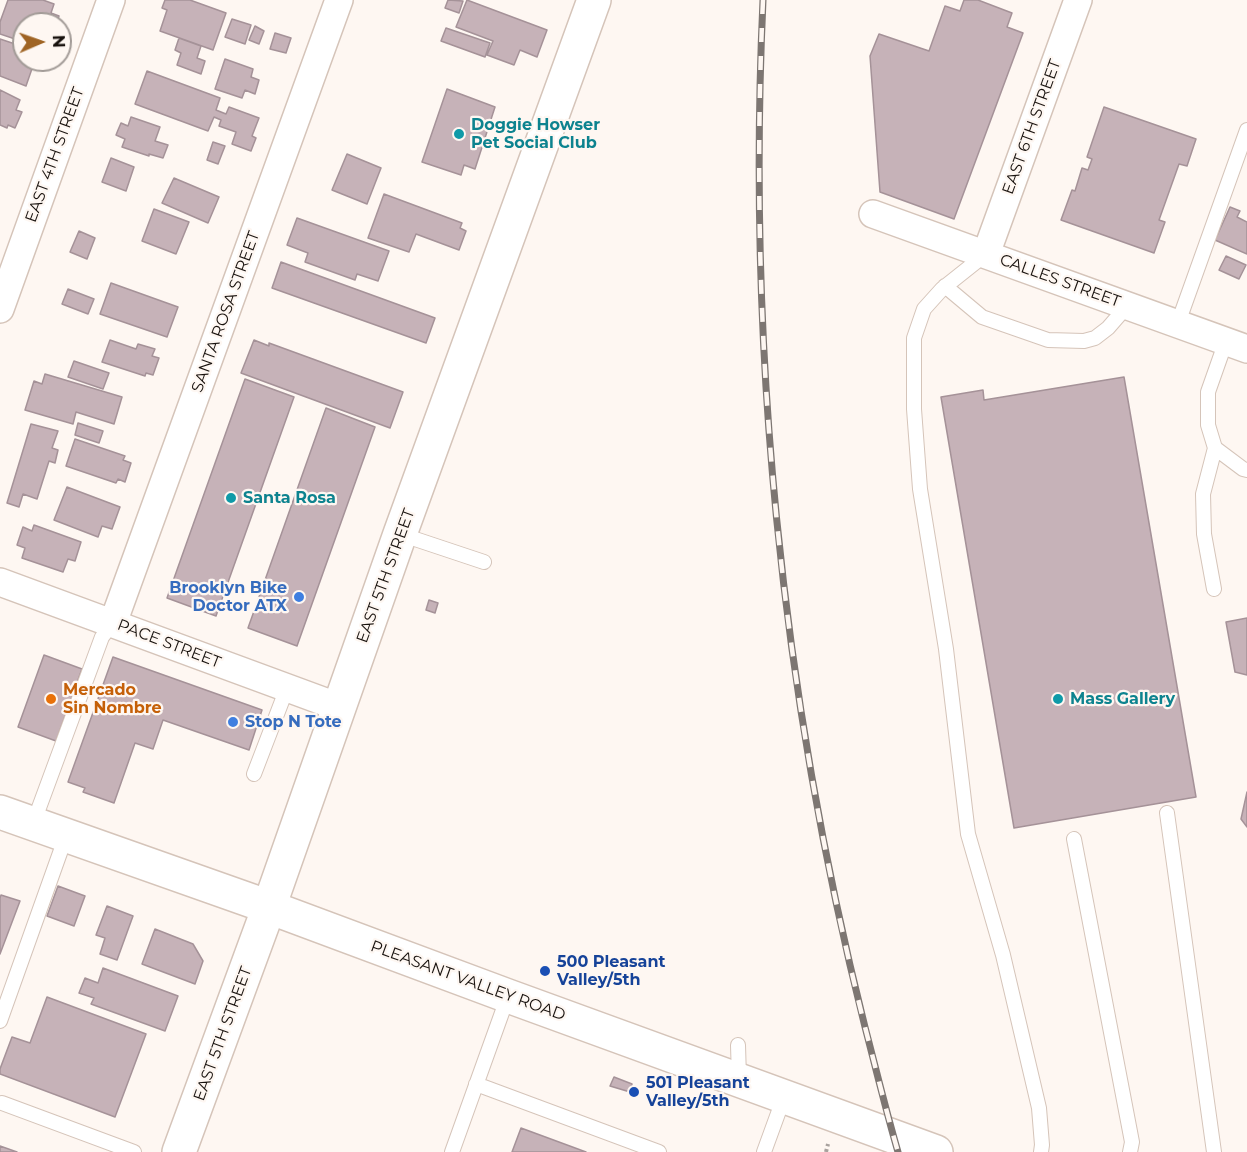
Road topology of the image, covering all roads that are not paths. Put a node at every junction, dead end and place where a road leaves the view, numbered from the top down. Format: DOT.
graph roads {
  1 [pos="111,0"];
  2 [pos="339,0"];
  3 [pos="594,0"];
  4 [pos="1078,0"];
  5 [pos="1247,130"];
  6 [pos="873,214"];
  7 [pos="986,254"];
  8 [pos="945,286"];
  9 [pos="1128,305"];
  10 [pos="0,309"];
  11 [pos="1178,323"];
  12 [pos="1237,345"];
  13 [pos="1215,448"];
  14 [pos="1247,470"];
  15 [pos="400,534"];
  16 [pos="484,562"];
  17 [pos="0,582"];
  18 [pos="1214,589"];
  19 [pos="113,623"];
  20 [pos="287,688"];
  21 [pos="339,707"];
  22 [pos="254,774"];
  23 [pos="0,812"];
  24 [pos="1167,813"];
  25 [pos="33,824"];
  26 [pos="66,836"];
  27 [pos="1074,839"];
  28 [pos="269,907"];
  29 [pos="507,996"];
  30 [pos="0,1021"];
  31 [pos="738,1045"];
  32 [pos="739,1080"];
  33 [pos="476,1084"];
  34 [pos="784,1097"];
  35 [pos="2,1103"];
  36 [pos="134,1152"];
  37 [pos="179,1152"];
  38 [pos="452,1152"];
  39 [pos="659,1152"];
  40 [pos="764,1152"];
  41 [pos="936,1152"];
  42 [pos="1041,1152"];
  43 [pos="1130,1152"];
  44 [pos="1214,1152"];
  1 -- 10 [label="street, EAST 4TH STREET"];
  2 -- 19 [label="street, SANTA ROSA STREET"];
  3 -- 15 [label="street, EAST 5TH STREET"];
  4 -- 7 [label="street, EAST 6TH STREET"];
  5 -- 11 [label="lane"];
  6 -- 7 [label="street, CALLES STREET"];
  7 -- 8 [label="lane"];
  7 -- 9 [label="street, CALLES STREET"];
  8 -- 9 [label="lane"];
  8 -- 42 [label="lane"];
  9 -- 11 [label="street, CALLES STREET"];
  11 -- 12 [label="street, CALLES STREET"];
  12 -- 13 [label="lane"];
  13 -- 14 [label="lane"];
  13 -- 18 [label="lane"];
  15 -- 16 [label="lane"];
  15 -- 21 [label="street, EAST 5TH STREET"];
  17 -- 19 [label="street, PACE STREET"];
  19 -- 20 [label="street, PACE STREET"];
  19 -- 25 [label="lane"];
  20 -- 21 [label="street, PACE STREET"];
  20 -- 22 [label="lane"];
  21 -- 28 [label="street, EAST 5TH STREET"];
  23 -- 25 [label="street, PLEASANT VALLEY ROAD"];
  24 -- 44 [label="lane"];
  25 -- 26 [label="street, PLEASANT VALLEY ROAD"];
  26 -- 28 [label="street, PLEASANT VALLEY ROAD"];
  26 -- 30 [label="lane"];
  27 -- 43 [label="lane"];
  28 -- 29 [label="street, PLEASANT VALLEY ROAD"];
  28 -- 37 [label="street, EAST 5TH STREET"];
  29 -- 32 [label="street, PLEASANT VALLEY ROAD"];
  29 -- 33 [label="lane"];
  31 -- 32 [label="lane"];
  32 -- 34 [label="street, PLEASANT VALLEY ROAD"];
  33 -- 38 [label="lane"];
  33 -- 39 [label="lane"];
  34 -- 40 [label="lane"];
  34 -- 41 [label="street, PLEASANT VALLEY ROAD"];
  35 -- 36 [label="lane"];
}
